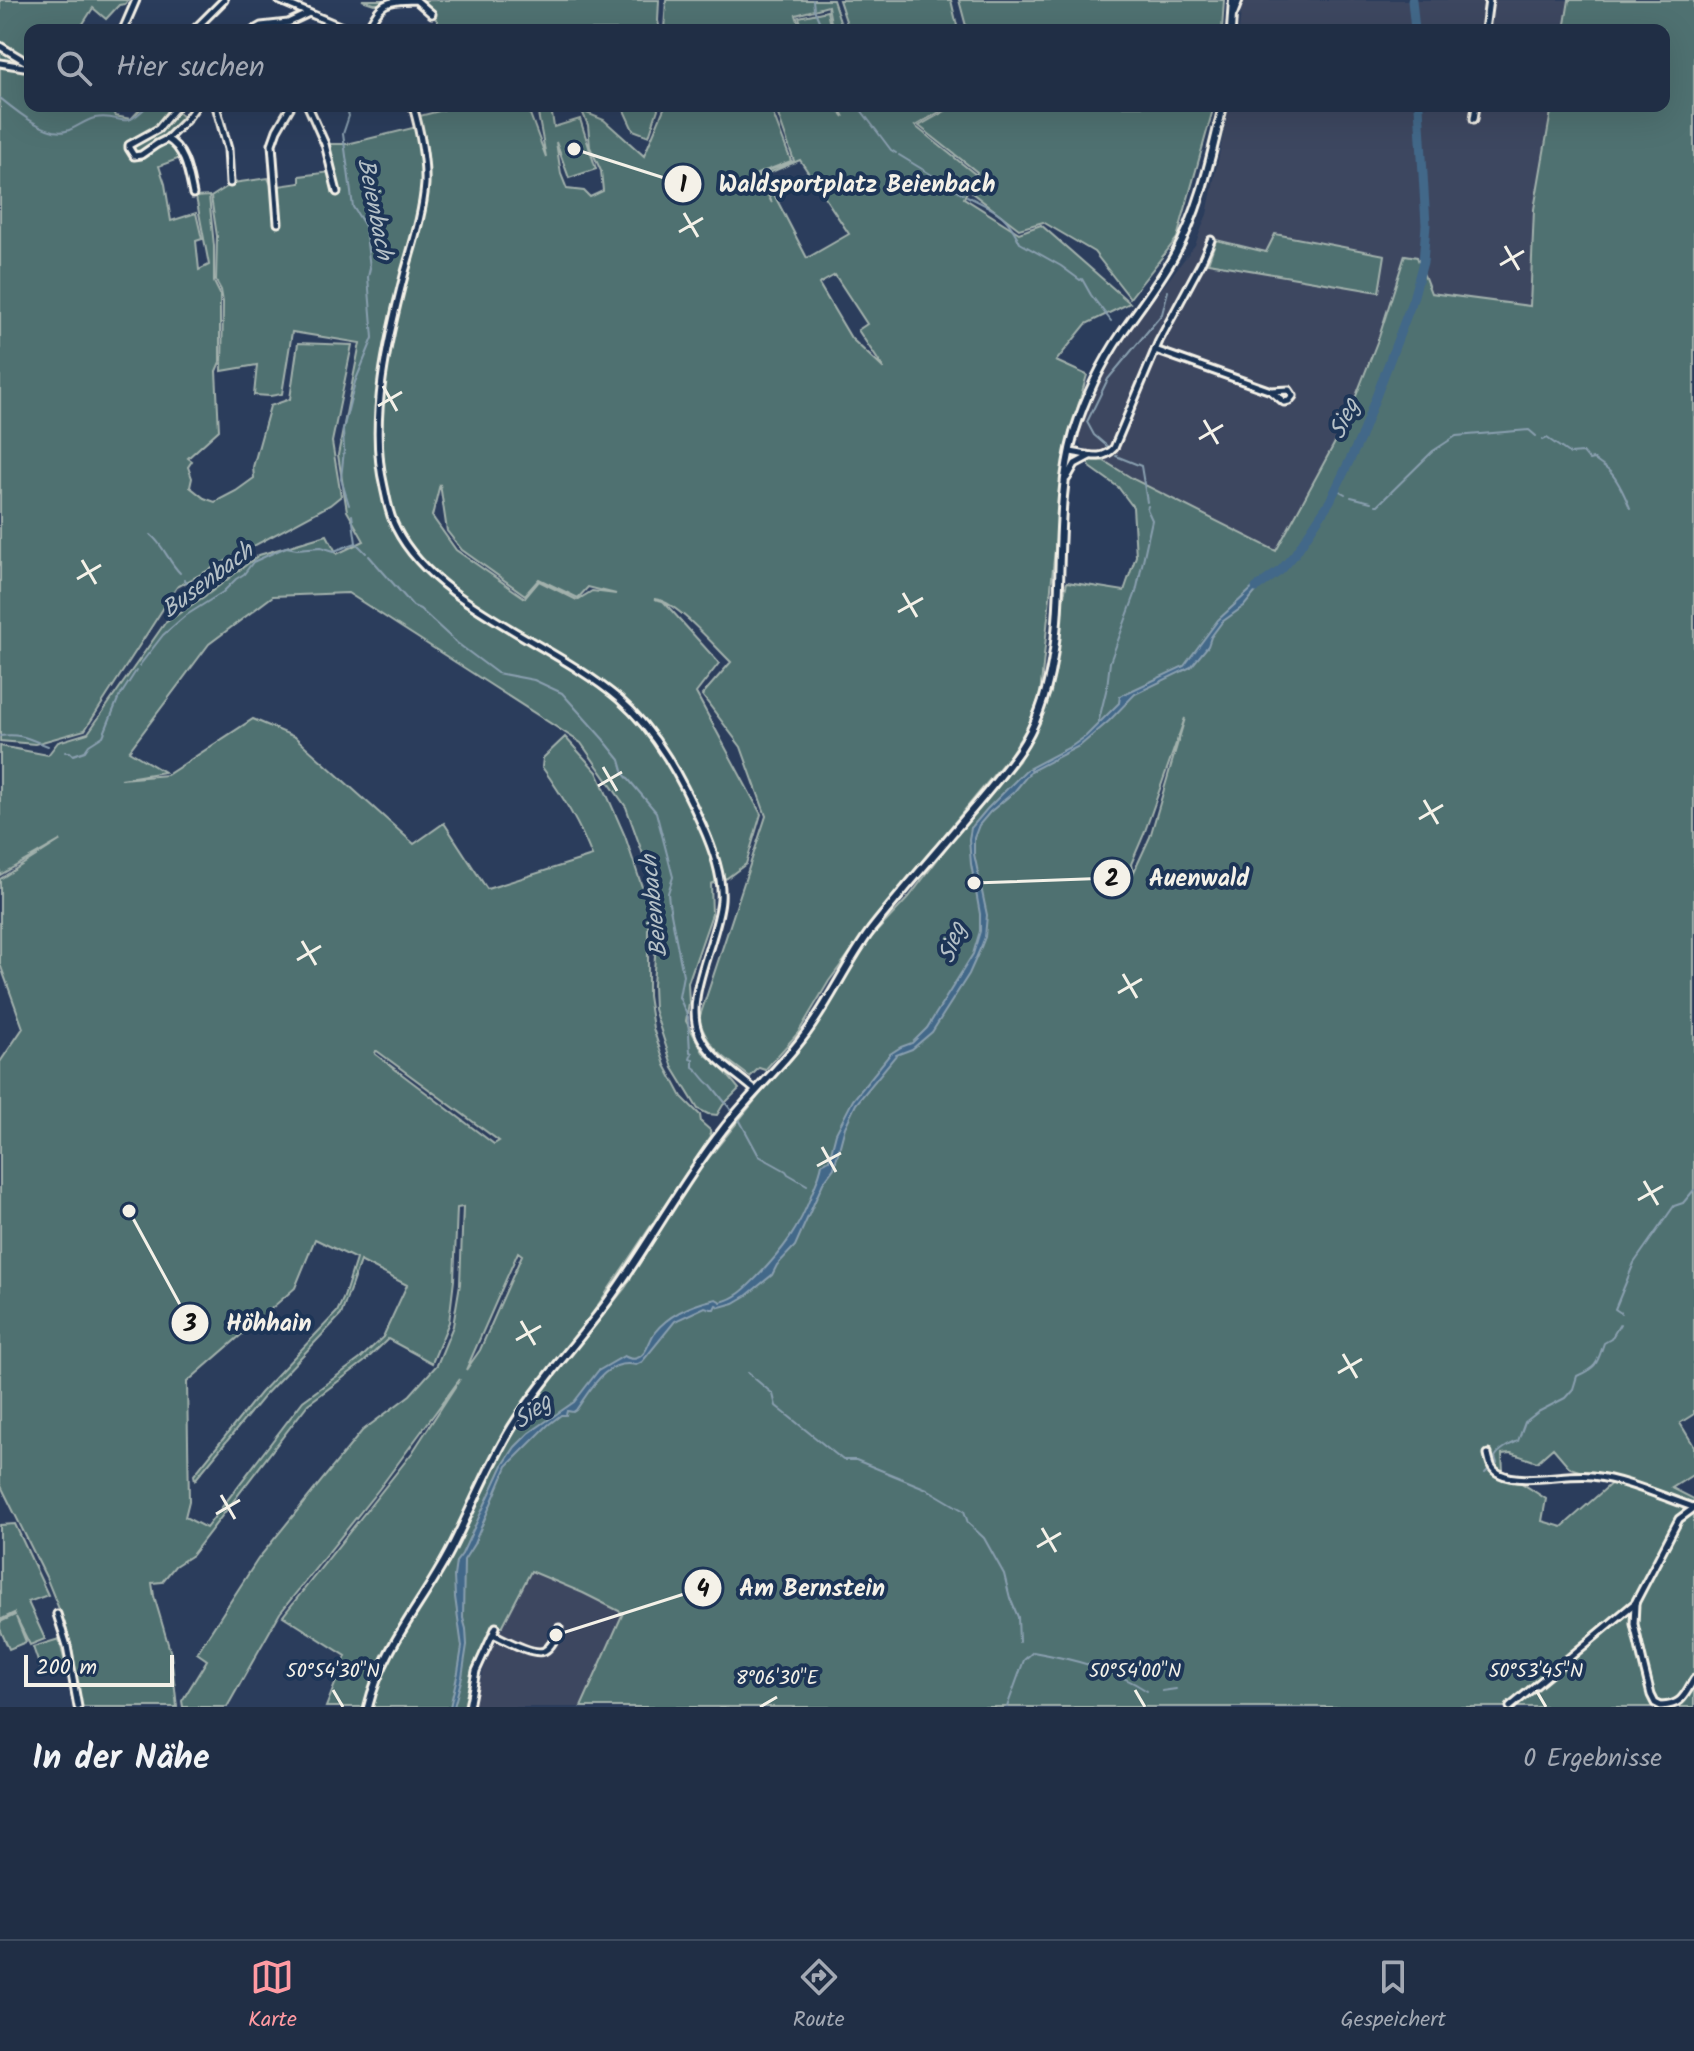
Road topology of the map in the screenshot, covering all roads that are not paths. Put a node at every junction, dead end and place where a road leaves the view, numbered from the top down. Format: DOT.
graph roads {
  1 [pos="136,0"];
  2 [pos="224,0"];
  3 [pos="278,0"];
  4 [pos="1233,0"];
  5 [pos="1239,0"];
  6 [pos="1489,0"];
  7 [pos="308,13"];
  8 [pos="432,14"];
  9 [pos="1232,18"];
  10 [pos="288,23"];
  11 [pos="331,23"];
  12 [pos="126,24"];
  13 [pos="200,24"];
  14 [pos="279,24"];
  15 [pos="370,24"];
  16 [pos="1232,24"];
  17 [pos="1486,24"];
  18 [pos="0,46"];
  19 [pos="24,62"];
  20 [pos="0,63"];
  21 [pos="24,65"];
  22 [pos="172,112"];
  23 [pos="192,112"];
  24 [pos="218,112"];
  25 [pos="288,112"];
  26 [pos="311,112"];
  27 [pos="414,112"];
  28 [pos="1222,112"];
  29 [pos="1475,112"];
  30 [pos="1474,119"];
  31 [pos="167,139"];
  32 [pos="230,183"];
  33 [pos="337,192"];
  34 [pos="193,194"];
  35 [pos="278,223"];
  36 [pos="1211,240"];
  37 [pos="1155,350"];
  38 [pos="1271,391"];
  39 [pos="1070,452"];
  40 [pos="1090,456"];
  41 [pos="1065,483"];
  42 [pos="756,1091"];
  43 [pos="1488,1454"];
  44 [pos="1694,1508"];
  45 [pos="1635,1603"];
  46 [pos="57,1614"];
  47 [pos="496,1627"];
  48 [pos="559,1628"];
  49 [pos="493,1634"];
  50 [pos="1694,1679"];
  51 [pos="78,1707"];
  52 [pos="368,1707"];
  53 [pos="469,1707"];
  54 [pos="1510,1707"];
  1 -- 12 [label="street"];
  2 -- 13 [label="street"];
  3 -- 7 [label="street"];
  4 -- 9 [label="main road"];
  5 -- 9 [label="street"];
  6 -- 17 [label="street"];
  7 -- 10 [label="street"];
  7 -- 11 [label="street"];
  8 -- 15 [label="street"];
  9 -- 16 [label="main road"];
  10 -- 14 [label="street"];
  18 -- 19 [label="street"];
  20 -- 21 [label="street"];
  22 -- 31 [label="street"];
  23 -- 31 [label="street"];
  24 -- 32 [label="street"];
  25 -- 35 [label="street"];
  26 -- 33 [label="street"];
  27 -- 42 [label="street"];
  28 -- 39 [label="main road"];
  29 -- 30 [label="street"];
  31 -- 34 [label="street"];
  36 -- 37 [label="street"];
  37 -- 38 [label="street"];
  37 -- 40 [label="street"];
  39 -- 40 [label="street"];
  39 -- 41 [label="main road"];
  40 -- 41 [label="street"];
  41 -- 42 [label="main road"];
  42 -- 52 [label="main road"];
  43 -- 44 [label="street"];
  44 -- 45 [label="street"];
  45 -- 50 [label="street"];
  45 -- 54 [label="street"];
  46 -- 51 [label="street"];
  47 -- 49 [label="street"];
  48 -- 49 [label="street"];
  49 -- 53 [label="street"];
}
